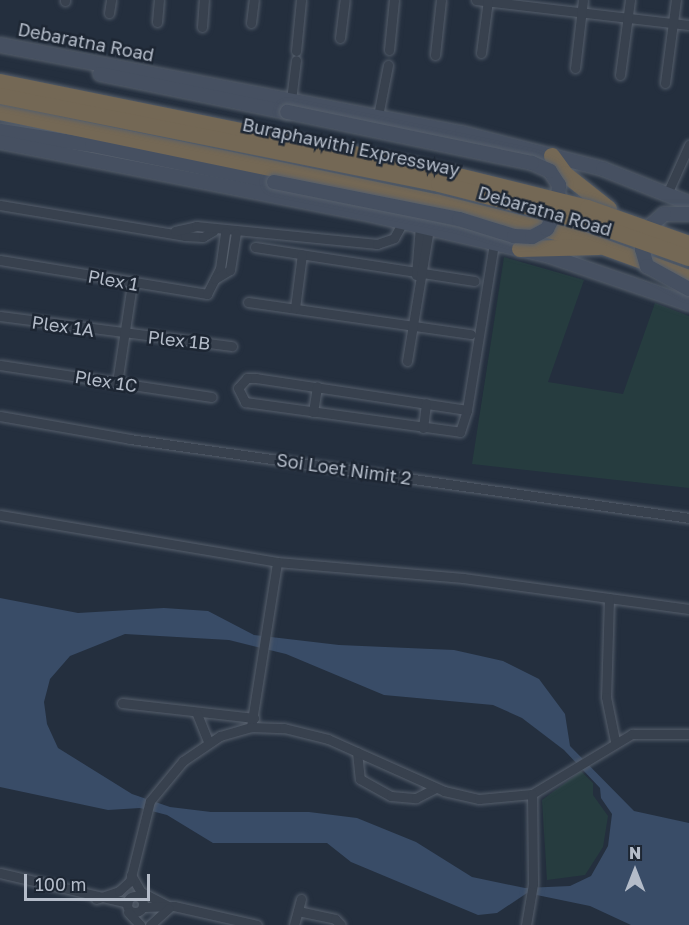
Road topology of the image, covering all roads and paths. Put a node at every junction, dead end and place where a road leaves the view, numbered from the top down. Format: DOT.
graph roads {
  1 [pos="111,0"];
  2 [pos="159,0"];
  3 [pos="204,0"];
  4 [pos="254,0"];
  5 [pos="301,0"];
  6 [pos="345,0"];
  7 [pos="394,0"];
  8 [pos="441,0"];
  9 [pos="476,0"];
  10 [pos="583,0"];
  11 [pos="630,0"];
  12 [pos="676,0"];
  13 [pos="488,1"];
  14 [pos="536,3"];
  15 [pos="582,12"];
  16 [pos="109,13"];
  17 [pos="628,17"];
  18 [pos="157,22"];
  19 [pos="251,23"];
  20 [pos="673,23"];
  21 [pos="689,25"];
  22 [pos="202,27"];
  23 [pos="340,38"];
  24 [pos="6,46"];
  25 [pos="389,50"];
  26 [pos="482,53"];
  27 [pos="435,55"];
  28 [pos="388,65"];
  29 [pos="574,68"];
  30 [pos="621,75"];
  31 [pos="0,77"];
  32 [pos="0,82"];
  33 [pos="664,83"];
  34 [pos="0,96"];
  35 [pos="0,104"];
  36 [pos="289,106"];
  37 [pos="0,112"];
  38 [pos="378,116"];
  39 [pos="0,131"];
  40 [pos="0,142"];
  41 [pos="689,145"];
  42 [pos="552,156"];
  43 [pos="667,194"];
  44 [pos="689,203"];
  45 [pos="0,205"];
  46 [pos="609,209"];
  47 [pos="689,214"];
  48 [pos="404,222"];
  49 [pos="424,227"];
  50 [pos="225,232"];
  51 [pos="236,233"];
  52 [pos="689,238"];
  53 [pos="494,243"];
  54 [pos="689,244"];
  55 [pos="255,247"];
  56 [pos="603,247"];
  57 [pos="520,249"];
  58 [pos="302,254"];
  59 [pos="689,258"];
  60 [pos="0,260"];
  61 [pos="689,266"];
  62 [pos="418,275"];
  63 [pos="689,278"];
  64 [pos="215,279"];
  65 [pos="474,281"];
  66 [pos="132,284"];
  67 [pos="689,289"];
  68 [pos="248,302"];
  69 [pos="689,304"];
  70 [pos="295,308"];
  71 [pos="0,316"];
  72 [pos="413,325"];
  73 [pos="471,334"];
  74 [pos="127,335"];
  75 [pos="232,346"];
  76 [pos="407,361"];
  77 [pos="0,365"];
  78 [pos="117,383"];
  79 [pos="317,386"];
  80 [pos="212,397"];
  81 [pos="426,403"];
  82 [pos="467,410"];
  83 [pos="313,412"];
  84 [pos="0,416"];
  85 [pos="423,428"];
  86 [pos="0,515"];
  87 [pos="689,518"];
  88 [pos="277,562"];
  89 [pos="609,598"];
  90 [pos="689,609"];
  91 [pos="122,703"];
  92 [pos="197,714"];
  93 [pos="253,723"];
  94 [pos="689,734"];
  95 [pos="615,741"];
  96 [pos="209,742"];
  97 [pos="357,752"];
  98 [pos="436,788"];
  99 [pos="532,794"];
  100 [pos="0,873"];
  101 [pos="131,878"];
  102 [pos="96,899"];
  103 [pos="301,899"];
  104 [pos="107,900"];
  105 [pos="130,900"];
  106 [pos="172,906"];
  107 [pos="141,909"];
  108 [pos="298,911"];
  109 [pos="140,925"];
  110 [pos="150,925"];
  111 [pos="257,925"];
  112 [pos="294,925"];
  113 [pos="341,925"];
  114 [pos="526,925"];
  1 -- 16 [label="street"];
  2 -- 18 [label="street"];
  3 -- 22 [label="street"];
  4 -- 19 [label="street"];
  5 -- 36 [label="street"];
  6 -- 23 [label="street"];
  7 -- 25 [label="street"];
  8 -- 27 [label="street"];
  9 -- 13 [label="street"];
  10 -- 15 [label="street"];
  11 -- 17 [label="street"];
  12 -- 20 [label="street"];
  13 -- 14 [label="street"];
  13 -- 26 [label="street"];
  14 -- 15 [label="street"];
  15 -- 17 [label="street"];
  15 -- 29 [label="street"];
  17 -- 20 [label="street"];
  17 -- 30 [label="street"];
  20 -- 21 [label="street"];
  20 -- 33 [label="street"];
  24 -- 36 [label="main road"];
  28 -- 38 [label="street"];
  31 -- 46 [label="highway, Debaratna Road"];
  32 -- 54 [label="highway, Buraphawithi Expressway, bridge"];
  34 -- 59 [label="highway, Buraphawithi Expressway, bridge"];
  35 -- 61 [label="highway, bridge"];
  36 -- 38 [label="main road"];
  36 -- 39 [label="main road, bridge"];
  37 -- 56 [label="highway, Debaratna Road"];
  38 -- 42 [label="main road"];
  40 -- 48 [label="main road"];
  41 -- 43 [label="street"];
  42 -- 43 [label="main road"];
  42 -- 46 [label="highway"];
  43 -- 44 [label="main road"];
  45 -- 50 [label="street"];
  46 -- 52 [label="highway, Debaratna Road"];
  47 -- 67 [label="main road, bridge"];
  48 -- 49 [label="main road"];
  48 -- 51 [label="street"];
  49 -- 53 [label="main road"];
  49 -- 62 [label="street"];
  50 -- 51 [label="street"];
  50 -- 64 [label="street"];
  51 -- 64 [label="street"];
  53 -- 57 [label="main road"];
  53 -- 82 [label="street"];
  55 -- 58 [label="street"];
  56 -- 57 [label="highway"];
  56 -- 63 [label="highway, Debaratna Road"];
  57 -- 69 [label="main road"];
  58 -- 62 [label="street"];
  58 -- 70 [label="street"];
  60 -- 66 [label="street, Plex 1"];
  62 -- 65 [label="street"];
  62 -- 72 [label="street"];
  64 -- 66 [label="street, Plex 1"];
  66 -- 74 [label="street"];
  68 -- 70 [label="street"];
  70 -- 72 [label="street"];
  71 -- 74 [label="street, Plex 1A"];
  72 -- 73 [label="street"];
  72 -- 76 [label="street"];
  74 -- 75 [label="street, Plex 1B"];
  74 -- 78 [label="street"];
  77 -- 78 [label="street, Plex 1C"];
  78 -- 80 [label="street, Plex 1C"];
  79 -- 81 [label="street"];
  79 -- 83 [label="street"];
  79 -- 83 [label="street"];
  81 -- 82 [label="street"];
  81 -- 85 [label="street"];
  82 -- 85 [label="street"];
  83 -- 85 [label="street"];
  84 -- 87 [label="street, Soi Loet Nimit 2"];
  86 -- 88 [label="street"];
  88 -- 89 [label="street"];
  88 -- 93 [label="street"];
  89 -- 90 [label="street"];
  89 -- 95 [label="street"];
  91 -- 92 [label="street"];
  92 -- 93 [label="street"];
  92 -- 96 [label="street"];
  93 -- 96 [label="street"];
  93 -- 97 [label="street"];
  94 -- 95 [label="street"];
  95 -- 99 [label="street"];
  96 -- 101 [label="street"];
  97 -- 98 [label="street"];
  97 -- 98 [label="street"];
  98 -- 99 [label="street"];
  99 -- 114 [label="street"];
  100 -- 102 [label="street"];
  101 -- 102 [label="street"];
  101 -- 105 [label="street"];
  101 -- 106 [label="street"];
  102 -- 104 [label="street"];
  103 -- 108 [label="street"];
  104 -- 105 [label="street"];
  104 -- 109 [label="street"];
  105 -- 107 [label="street"];
  106 -- 107 [label="street"];
  106 -- 110 [label="street"];
  106 -- 111 [label="street"];
  107 -- 109 [label="street"];
  108 -- 112 [label="street"];
  108 -- 113 [label="street"];
}
